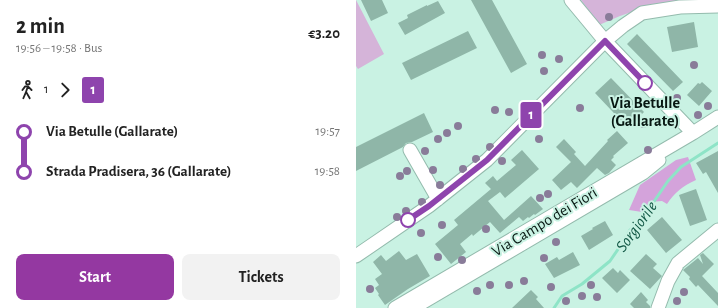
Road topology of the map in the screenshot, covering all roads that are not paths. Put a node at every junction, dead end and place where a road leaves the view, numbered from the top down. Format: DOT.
graph roads {
  1 [pos="571,0"];
  2 [pos="718,6"];
  3 [pos="605,41"];
  4 [pos="718,117"];
  5 [pos="693,133"];
  6 [pos="410,150"];
  7 [pos="438,199"];
  8 [pos="718,230"];
  9 [pos="356,256"];
  10 [pos="395,308"];
  11 [pos="414,308"];
  12 [pos="658,308"];
  1 -- 3 [label="street"];
  2 -- 3 [label="street"];
  3 -- 5 [label="street"];
  3 -- 7 [label="street"];
  4 -- 5 [label="street, Via Campo dei Fiori"];
  5 -- 10 [label="street, Via Campo dei Fiori"];
  5 -- 11 [label="street, Via Campo dei Fiori"];
  6 -- 7 [label="street"];
  7 -- 9 [label="street"];
  8 -- 12 [label="street"];
}
